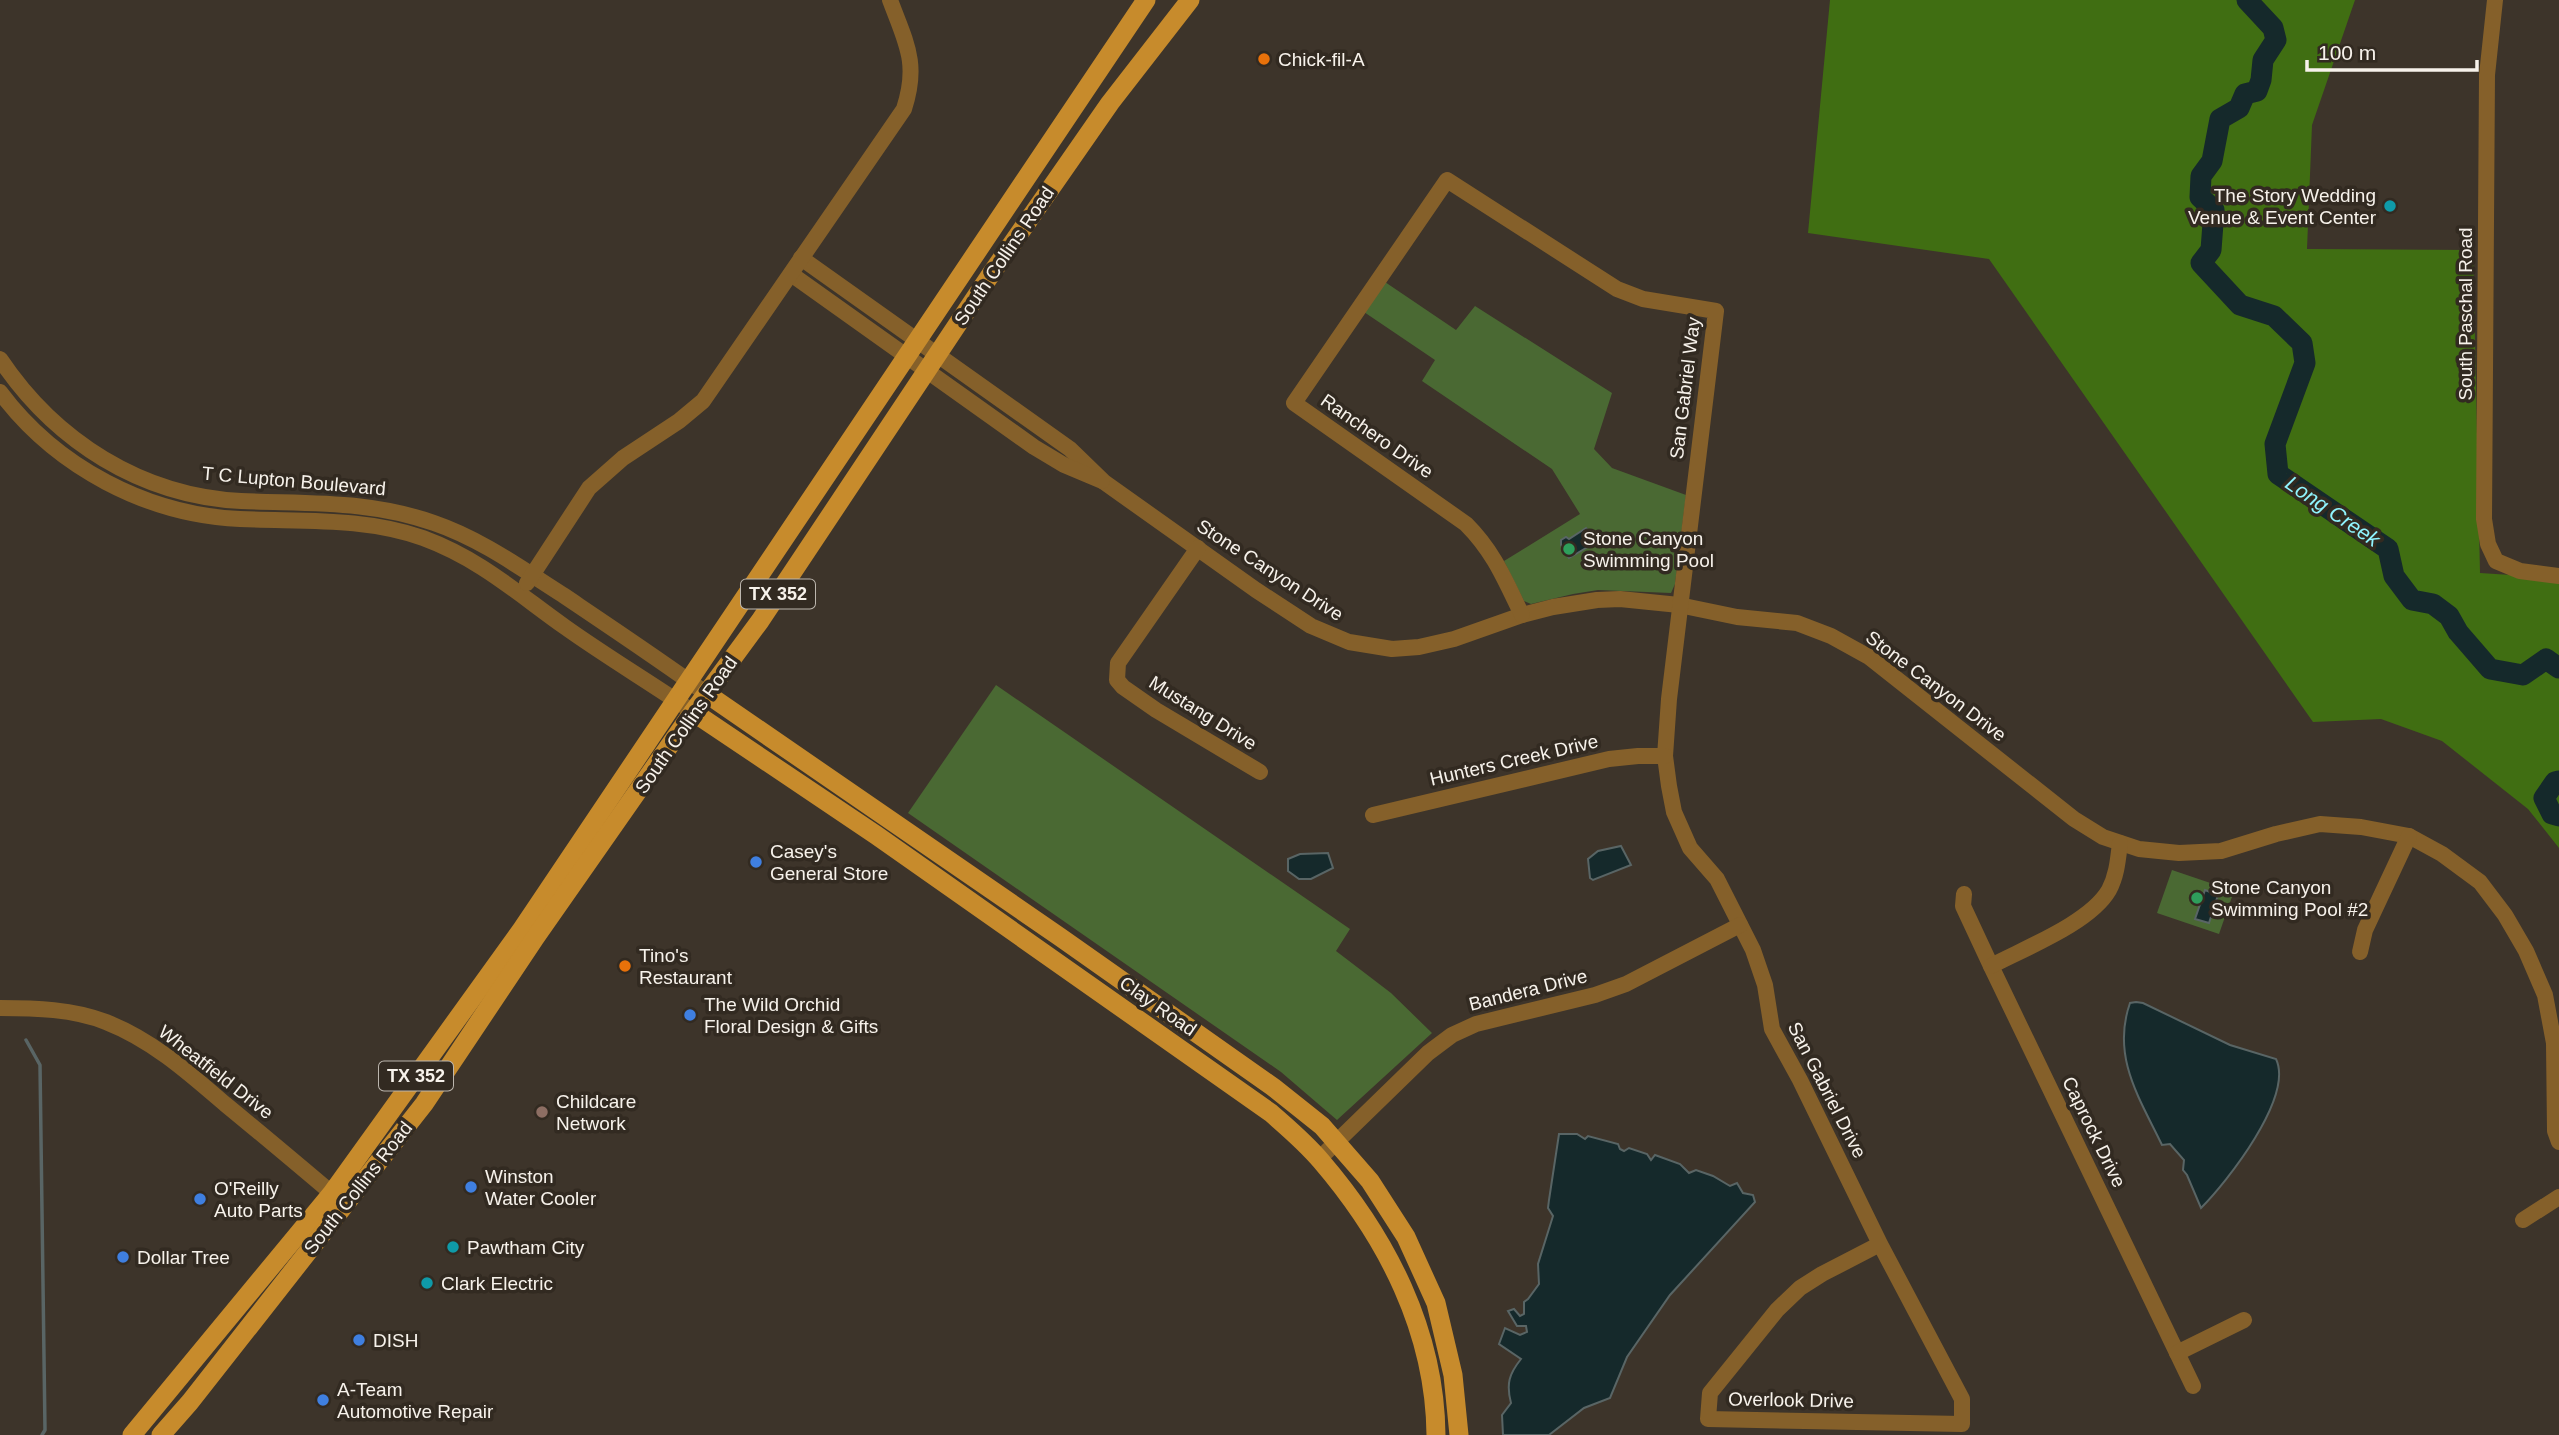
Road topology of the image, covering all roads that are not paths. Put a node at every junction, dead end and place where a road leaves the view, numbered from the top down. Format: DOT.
graph roads {
  1 [pos="890,0"];
  2 [pos="1146,0"];
  3 [pos="1190,0"];
  4 [pos="2495,0"];
  5 [pos="1089,88"];
  6 [pos="1110,103"];
  7 [pos="1447,180"];
  8 [pos="801,258"];
  9 [pos="791,274"];
  10 [pos="918,341"];
  11 [pos="937,355"];
  12 [pos="907,358"];
  13 [pos="0,359"];
  14 [pos="926,372"];
  15 [pos="0,392"];
  16 [pos="1020,413"];
  17 [pos="60,429"];
  18 [pos="1009,429"];
  19 [pos="48,443"];
  20 [pos="1104,482"];
  21 [pos="293,501"];
  22 [pos="293,519"];
  23 [pos="1198,548"];
  24 [pos="533,575"];
  25 [pos="2559,576"];
  26 [pos="521,592"];
  27 [pos="1679,605"];
  28 [pos="1521,615"];
  29 [pos="689,681"];
  30 [pos="707,694"];
  31 [pos="676,700"];
  32 [pos="693,712"];
  33 [pos="1665,756"];
  34 [pos="1261,772"];
  35 [pos="1373,815"];
  36 [pos="2409,836"];
  37 [pos="2120,843"];
  38 [pos="1964,894"];
  39 [pos="1740,925"];
  40 [pos="534,926"];
  41 [pos="2360,952"];
  42 [pos="1991,966"];
  43 [pos="0,1008"];
  44 [pos="1336,1142"];
  45 [pos="2559,1142"];
  46 [pos="1320,1159"];
  47 [pos="2559,1197"];
  48 [pos="338,1199"];
  49 [pos="2523,1220"];
  50 [pos="1880,1244"];
  51 [pos="2244,1320"];
  52 [pos="2177,1353"];
  53 [pos="2193,1386"];
  54 [pos="1962,1424"];
  55 [pos="132,1435"];
  56 [pos="161,1435"];
  57 [pos="1436,1435"];
  58 [pos="1459,1435"];
  1 -- 8 [label="street"];
  2 -- 5 [label="main road, South Collins Road / TX 352"];
  3 -- 6 [label="main road, South Collins Road / TX 352"];
  4 -- 25 [label="street, South Paschal Road"];
  5 -- 6 [label="main road"];
  5 -- 10 [label="main road, South Collins Road / TX 352"];
  6 -- 11 [label="main road, South Collins Road / TX 352"];
  7 -- 27 [label="street, San Gabriel Way"];
  7 -- 28 [label="street, Ranchero Drive"];
  8 -- 9 [label="street"];
  8 -- 10 [label="street, Stone Canyon Drive"];
  9 -- 12 [label="street, Stone Canyon Drive"];
  9 -- 24 [label="street"];
  10 -- 11 [label="street, Stone Canyon Drive"];
  10 -- 12 [label="main road, South Collins Road / TX 352"];
  11 -- 14 [label="main road, South Collins Road / TX 352"];
  11 -- 16 [label="street, Stone Canyon Drive"];
  12 -- 14 [label="street, Stone Canyon Drive"];
  12 -- 29 [label="main road, South Collins Road / TX 352"];
  13 -- 17 [label="street, T C Lupton Boulevard"];
  14 -- 18 [label="street, Stone Canyon Drive"];
  14 -- 30 [label="main road, South Collins Road / TX 352"];
  15 -- 19 [label="street, T C Lupton Boulevard"];
  16 -- 18 [label="street"];
  16 -- 20 [label="street, Stone Canyon Drive"];
  17 -- 19 [label="street"];
  17 -- 21 [label="street, T C Lupton Boulevard"];
  18 -- 20 [label="street, Stone Canyon Drive"];
  19 -- 22 [label="street, T C Lupton Boulevard"];
  20 -- 23 [label="street, Stone Canyon Drive"];
  21 -- 22 [label="street"];
  21 -- 24 [label="street, T C Lupton Boulevard"];
  22 -- 26 [label="street, T C Lupton Boulevard"];
  23 -- 28 [label="street, Stone Canyon Drive"];
  23 -- 34 [label="street, Mustang Drive"];
  24 -- 26 [label="street"];
  24 -- 29 [label="street, T C Lupton Boulevard"];
  26 -- 31 [label="street, T C Lupton Boulevard"];
  27 -- 28 [label="street, Stone Canyon Drive"];
  27 -- 33 [label="street, San Gabriel Drive"];
  27 -- 37 [label="street, Stone Canyon Drive"];
  29 -- 30 [label="street, T C Lupton Boulevard"];
  29 -- 31 [label="main road, South Collins Road / TX 352"];
  30 -- 32 [label="main road, South Collins Road / TX 352"];
  30 -- 44 [label="main road, Clay Road"];
  31 -- 32 [label="street, T C Lupton Boulevard"];
  31 -- 40 [label="main road, South Collins Road / TX 352"];
  32 -- 40 [label="main road, South Collins Road / TX 352"];
  32 -- 46 [label="main road, Clay Road"];
  33 -- 35 [label="street, Hunters Creek Drive"];
  33 -- 39 [label="street, San Gabriel Drive"];
  36 -- 37 [label="street, Stone Canyon Drive"];
  36 -- 41 [label="street"];
  36 -- 45 [label="street, Stone Canyon Drive"];
  37 -- 42 [label="street"];
  38 -- 42 [label="street, Caprock Drive"];
  39 -- 44 [label="street, Bandera Drive"];
  39 -- 50 [label="street, San Gabriel Drive"];
  40 -- 48 [label="main road, South Collins Road / TX 352"];
  42 -- 52 [label="street, Caprock Drive"];
  43 -- 48 [label="street, Wheatfield Drive"];
  44 -- 46 [label="street, Bandera Drive"];
  44 -- 58 [label="main road, Clay Road"];
  46 -- 57 [label="main road, Clay Road"];
  47 -- 49 [label="street"];
  48 -- 55 [label="main road, South Collins Road / TX 352"];
  48 -- 56 [label="main road, South Collins Road / TX 352"];
  50 -- 54 [label="street, San Gabriel Drive"];
  50 -- 54 [label="street, Overlook Drive"];
  51 -- 52 [label="street"];
  52 -- 53 [label="street, Caprock Drive"];
}
